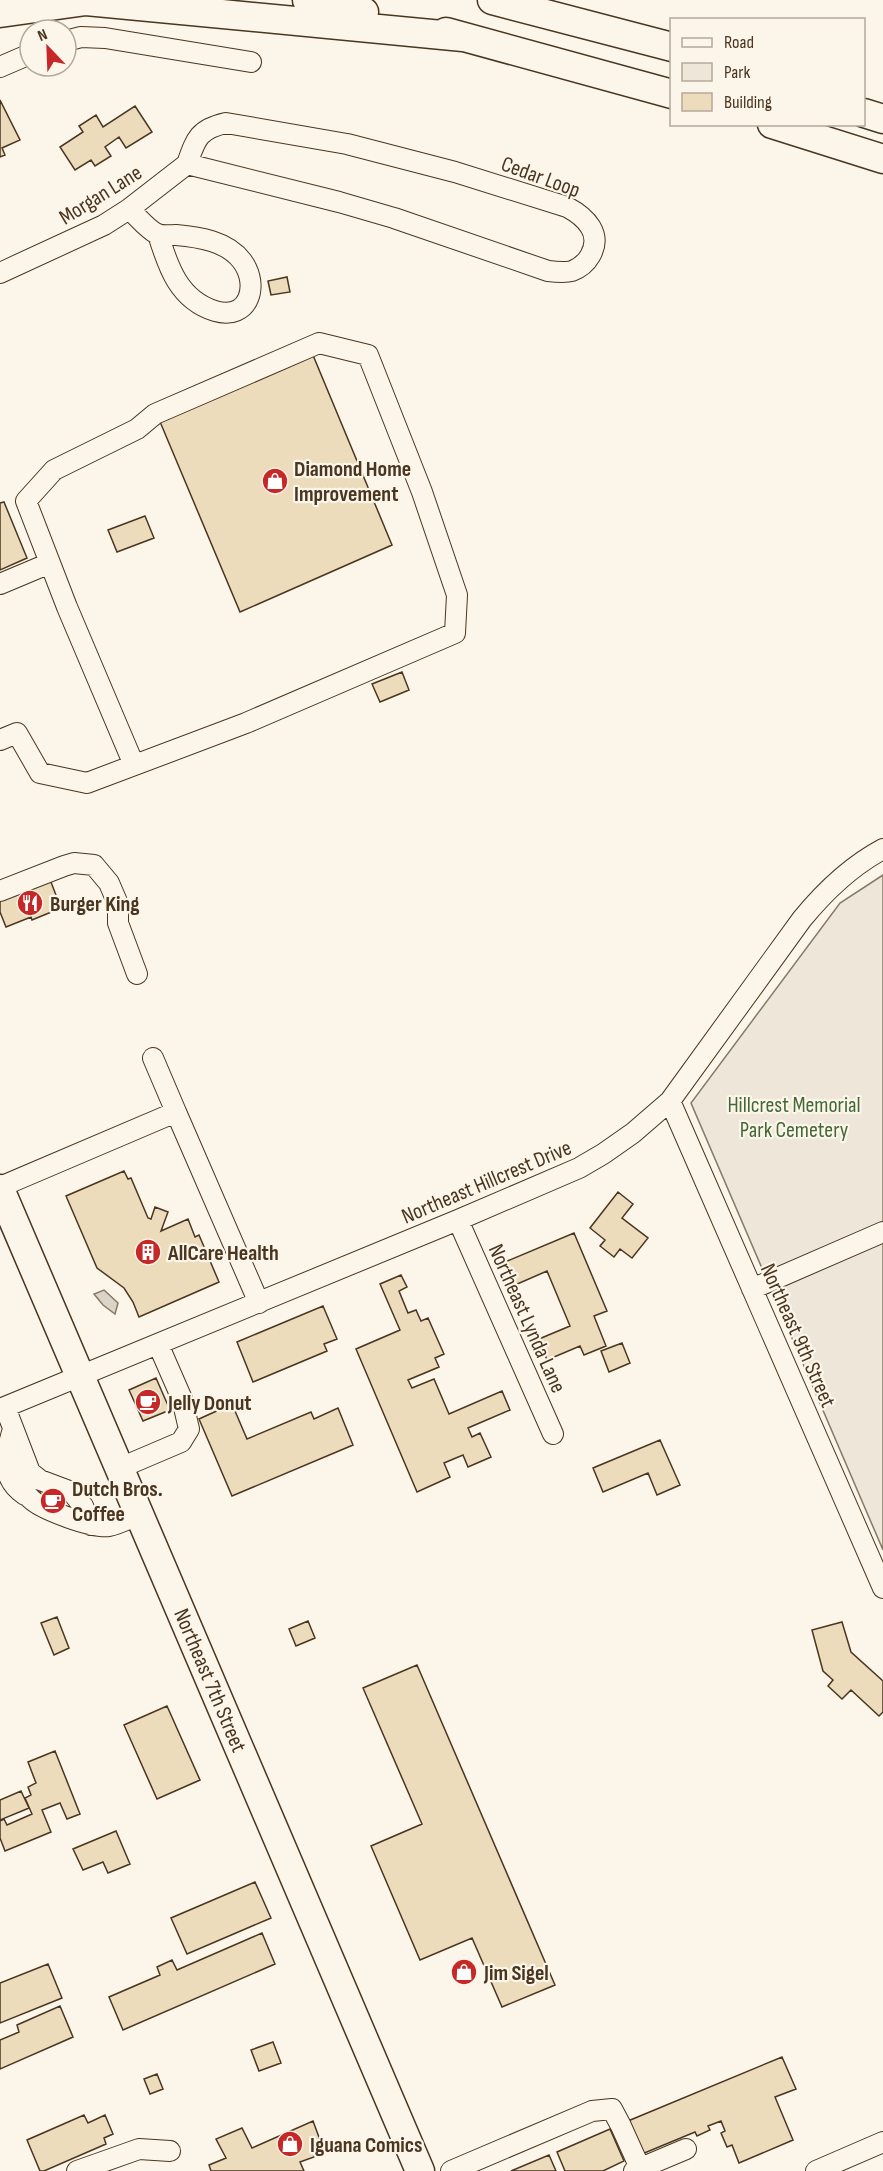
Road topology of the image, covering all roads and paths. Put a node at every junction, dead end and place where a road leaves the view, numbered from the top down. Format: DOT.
graph roads {
  1 [pos="307,0"];
  2 [pos="492,0"];
  3 [pos="0,13"];
  4 [pos="463,37"];
  5 [pos="78,38"];
  6 [pos="670,46"];
  7 [pos="18,60"];
  8 [pos="251,62"];
  9 [pos="0,68"];
  10 [pos="670,93"];
  11 [pos="865,112"];
  12 [pos="883,119"];
  13 [pos="778,126"];
  14 [pos="883,159"];
  15 [pos="187,164"];
  16 [pos="129,209"];
  17 [pos="158,234"];
  18 [pos="0,273"];
  19 [pos="50,562"];
  20 [pos="0,584"];
  21 [pos="0,740"];
  22 [pos="134,765"];
  23 [pos="883,849"];
  24 [pos="0,891"];
  25 [pos="137,974"];
  26 [pos="153,1058"];
  27 [pos="670,1101"];
  28 [pos="176,1112"];
  29 [pos="0,1188"];
  30 [pos="458,1220"];
  31 [pos="883,1232"];
  32 [pos="753,1289"];
  33 [pos="259,1303"];
  34 [pos="158,1344"];
  35 [pos="81,1376"];
  36 [pos="3,1408"];
  37 [pos="13,1429"];
  38 [pos="553,1434"];
  39 [pos="24,1460"];
  40 [pos="120,1468"];
  41 [pos="31,1499"];
  42 [pos="140,1514"];
  43 [pos="91,1525"];
  44 [pos="883,1588"];
  45 [pos="883,2142"];
  46 [pos="686,2149"];
  47 [pos="170,2151"];
  48 [pos="637,2170"];
  49 [pos="77,2171"];
  50 [pos="420,2171"];
  51 [pos="451,2171"];
  52 [pos="816,2171"];
  1 -- 4 [label="highway"];
  2 -- 6 [label="highway"];
  3 -- 4 [label="highway"];
  4 -- 10 [label="highway"];
  5 -- 8 [label="street"];
  7 -- 9 [label="street"];
  11 -- 12 [label="highway"];
  13 -- 14 [label="highway"];
  15 -- 15 [label="street, Cedar Loop"];
  15 -- 16 [label="street, Morgan Lane"];
  16 -- 17 [label="street"];
  16 -- 18 [label="street, Morgan Lane"];
  17 -- 17 [label="street"];
  19 -- 20 [label="street"];
  19 -- 22 [label="street"];
  19 -- 22 [label="street"];
  21 -- 22 [label="street"];
  23 -- 27 [label="street, Northeast Hillcrest Drive"];
  24 -- 25 [label="street"];
  26 -- 28 [label="street"];
  27 -- 30 [label="street, Northeast Hillcrest Drive"];
  27 -- 32 [label="street, Northeast 9th Street"];
  28 -- 29 [label="street"];
  28 -- 33 [label="street"];
  29 -- 35 [label="highway, Northeast 7th Street"];
  30 -- 33 [label="street, Northeast Hillcrest Drive"];
  30 -- 38 [label="street, Northeast Lynda Lane"];
  31 -- 32 [label="street"];
  32 -- 44 [label="street, Northeast 9th Street"];
  33 -- 34 [label="street, Northeast Hillcrest Drive"];
  34 -- 35 [label="street, Northeast Hillcrest Drive"];
  34 -- 40 [label="street"];
  35 -- 36 [label="street, Northeast Hillcrest Drive"];
  35 -- 40 [label="highway, Northeast 7th Street"];
  36 -- 37 [label="street"];
  37 -- 39 [label="street"];
  37 -- 41 [label="street"];
  39 -- 41 [label="street"];
  39 -- 43 [label="street"];
  40 -- 42 [label="highway, Northeast 7th Street"];
  41 -- 43 [label="street"];
  42 -- 43 [label="street"];
  42 -- 50 [label="highway, Northeast 7th Street"];
  45 -- 52 [label="street"];
  46 -- 48 [label="street"];
  47 -- 49 [label="street"];
  48 -- 51 [label="street"];
}
